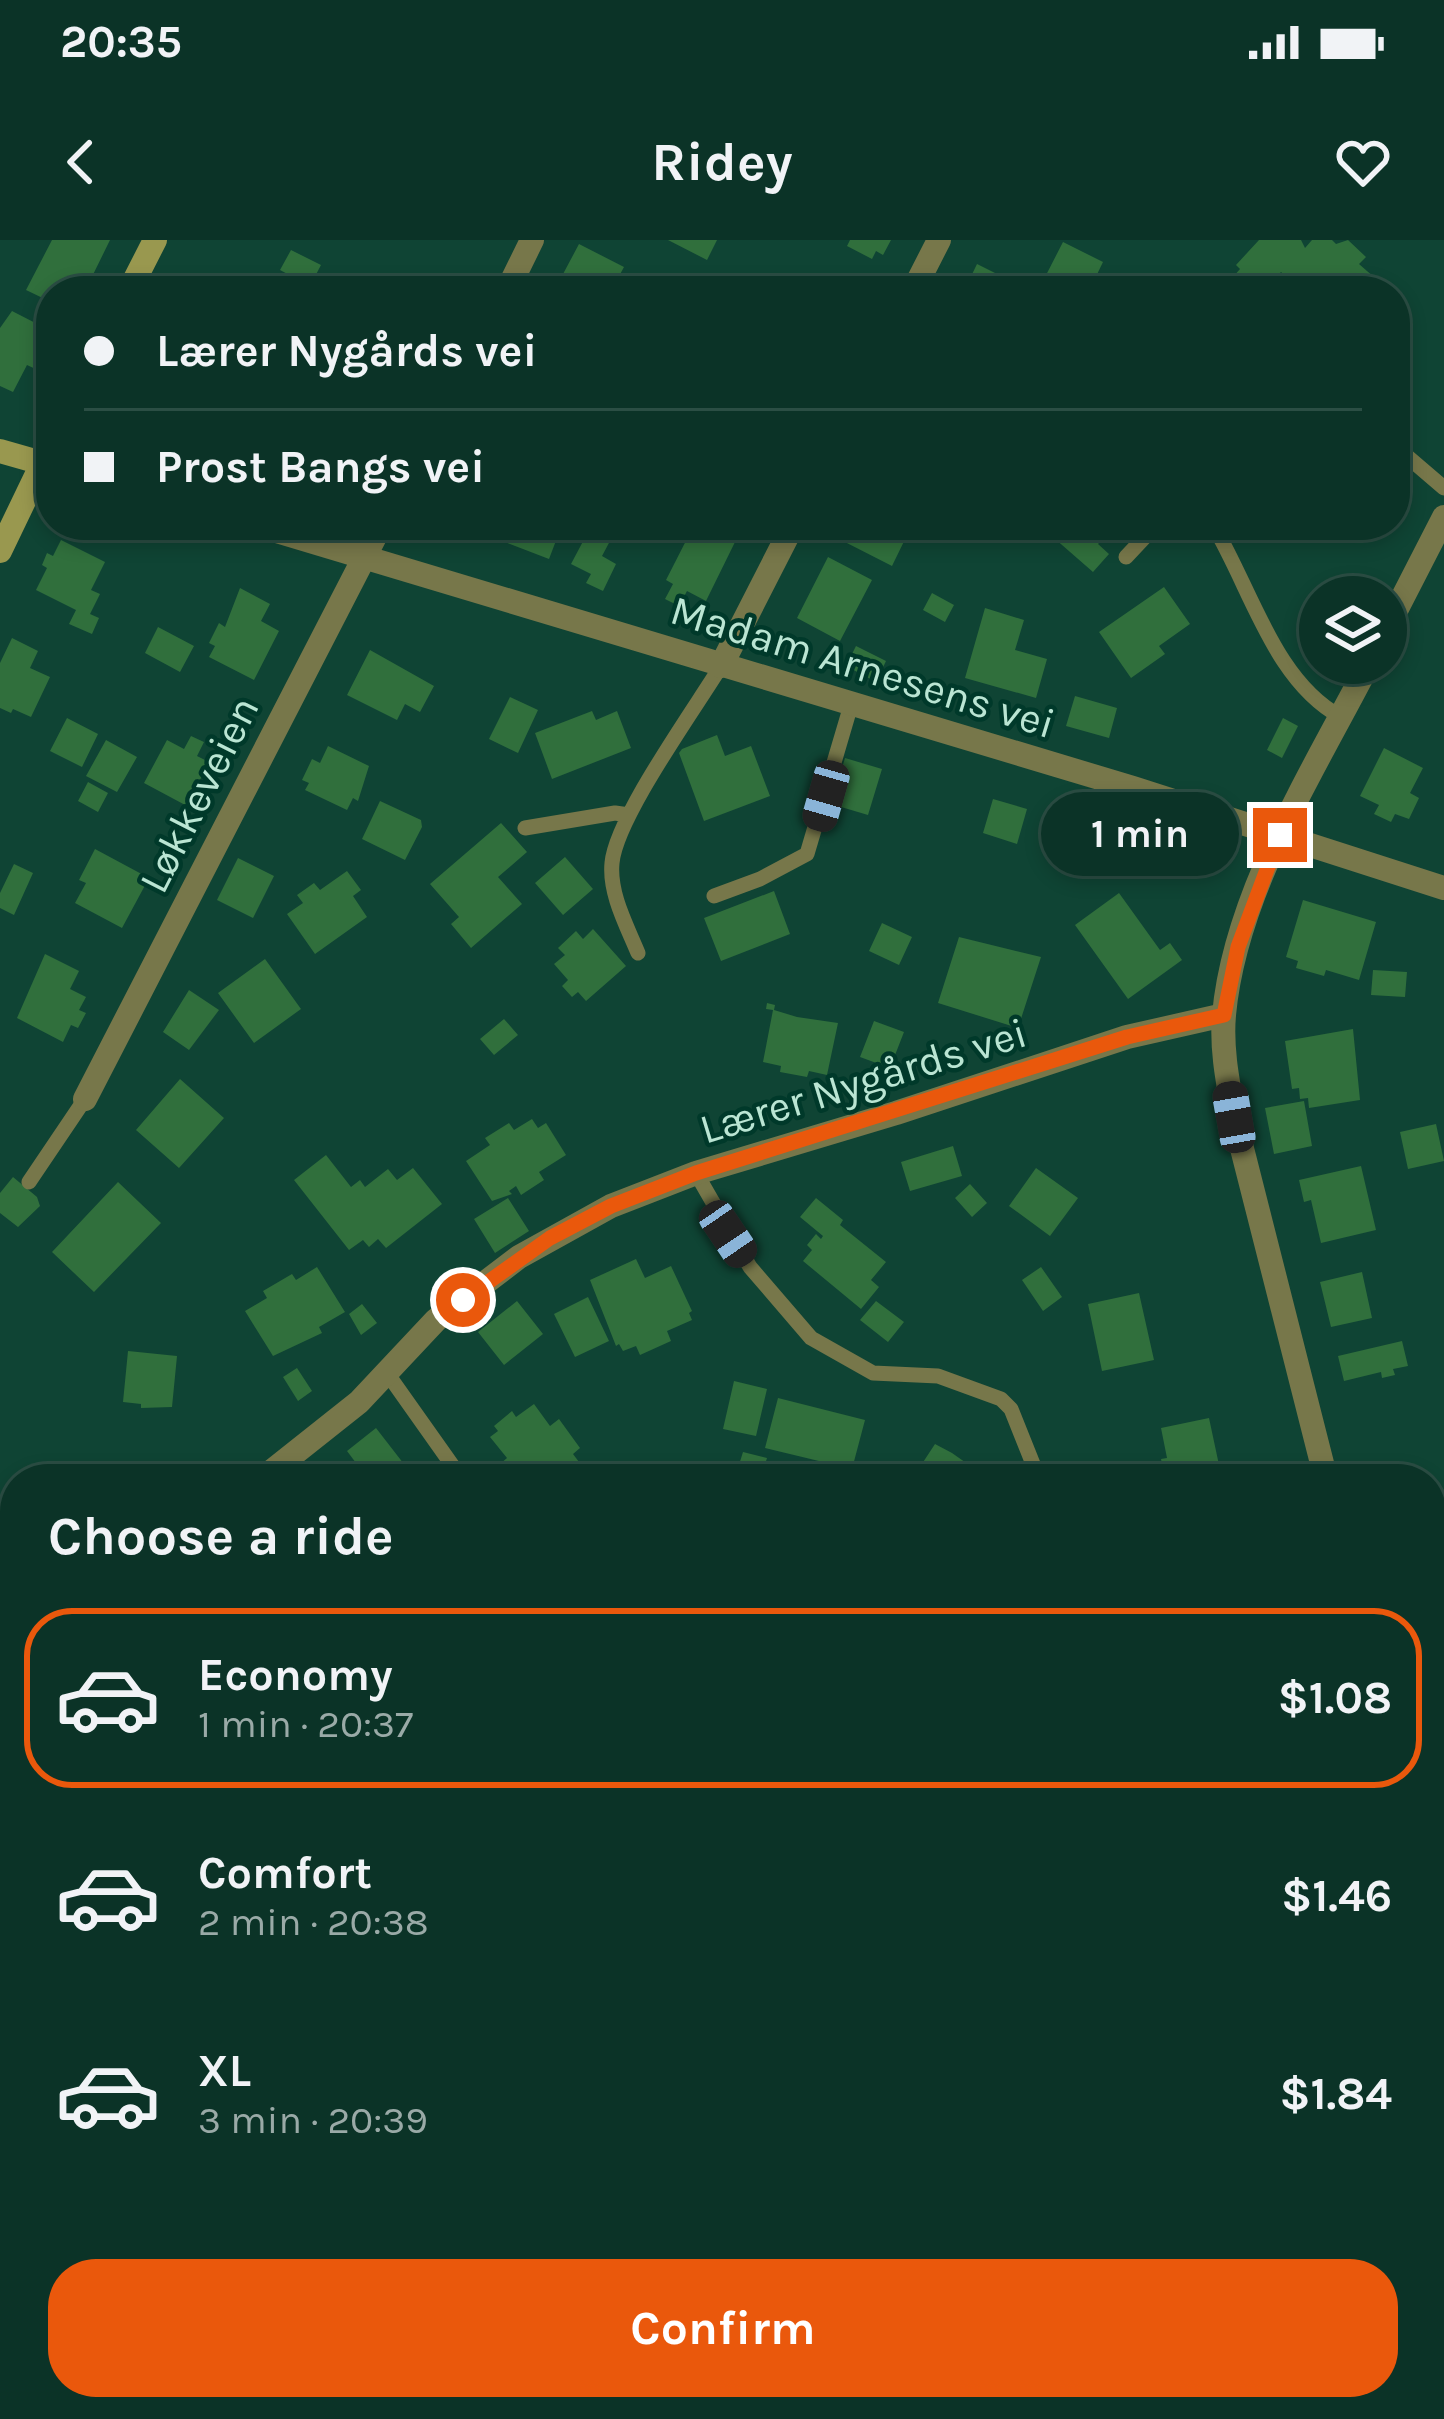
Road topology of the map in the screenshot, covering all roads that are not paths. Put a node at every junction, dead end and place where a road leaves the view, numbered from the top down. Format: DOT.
graph roads {
  1 [pos="155,240"];
  2 [pos="532,240"];
  3 [pos="939,240"];
  4 [pos="137,276"];
  5 [pos="514,276"];
  6 [pos="921,276"];
  7 [pos="0,451"];
  8 [pos="36,456"];
  9 [pos="1410,459"];
  10 [pos="36,481"];
  11 [pos="1444,488"];
  12 [pos="1444,517"];
  13 [pos="306,540"];
  14 [pos="373,540"];
  15 [pos="785,540"];
  16 [pos="1142,540"];
  17 [pos="1221,540"];
  18 [pos="0,551"];
  19 [pos="1126,557"];
  20 [pos="364,558"];
  21 [pos="1407,589"];
  22 [pos="721,666"];
  23 [pos="1358,684"];
  24 [pos="851,705"];
  25 [pos="1341,717"];
  26 [pos="629,814"];
  27 [pos="525,828"];
  28 [pos="1280,835"];
  29 [pos="1444,888"];
  30 [pos="714,896"];
  31 [pos="638,953"];
  32 [pos="1224,1015"];
  33 [pos="85,1099"];
  34 [pos="696,1173"];
  35 [pos="29,1182"];
  36 [pos="387,1373"];
  37 [pos="281,1464"];
  38 [pos="451,1464"];
  39 [pos="1033,1464"];
  40 [pos="1322,1464"];
  1 -- 4 [label="street"];
  2 -- 5 [label="street"];
  3 -- 6 [label="street"];
  7 -- 8 [label="street"];
  9 -- 11 [label="lane"];
  10 -- 18 [label="street"];
  12 -- 21 [label="street"];
  13 -- 20 [label="street, Madam Arnesens vei"];
  14 -- 20 [label="street, Løkkeveien"];
  15 -- 22 [label="street"];
  16 -- 19 [label="lane"];
  17 -- 25 [label="lane"];
  20 -- 22 [label="street, Madam Arnesens vei"];
  20 -- 33 [label="street, Løkkeveien"];
  22 -- 24 [label="street, Madam Arnesens vei"];
  22 -- 26 [label="lane"];
  23 -- 25 [label="street"];
  24 -- 28 [label="street, Madam Arnesens vei"];
  24 -- 30 [label="lane"];
  25 -- 28 [label="street"];
  26 -- 27 [label="lane"];
  26 -- 31 [label="lane"];
  28 -- 29 [label="street, Madam Arnesens vei"];
  28 -- 32 [label="street"];
  32 -- 34 [label="street, Lærer Nygårds vei"];
  32 -- 40 [label="street"];
  33 -- 35 [label="lane"];
  34 -- 36 [label="street, Lærer Nygårds vei"];
  34 -- 39 [label="lane"];
  36 -- 37 [label="street, Lærer Nygårds vei"];
  36 -- 38 [label="lane"];
}
